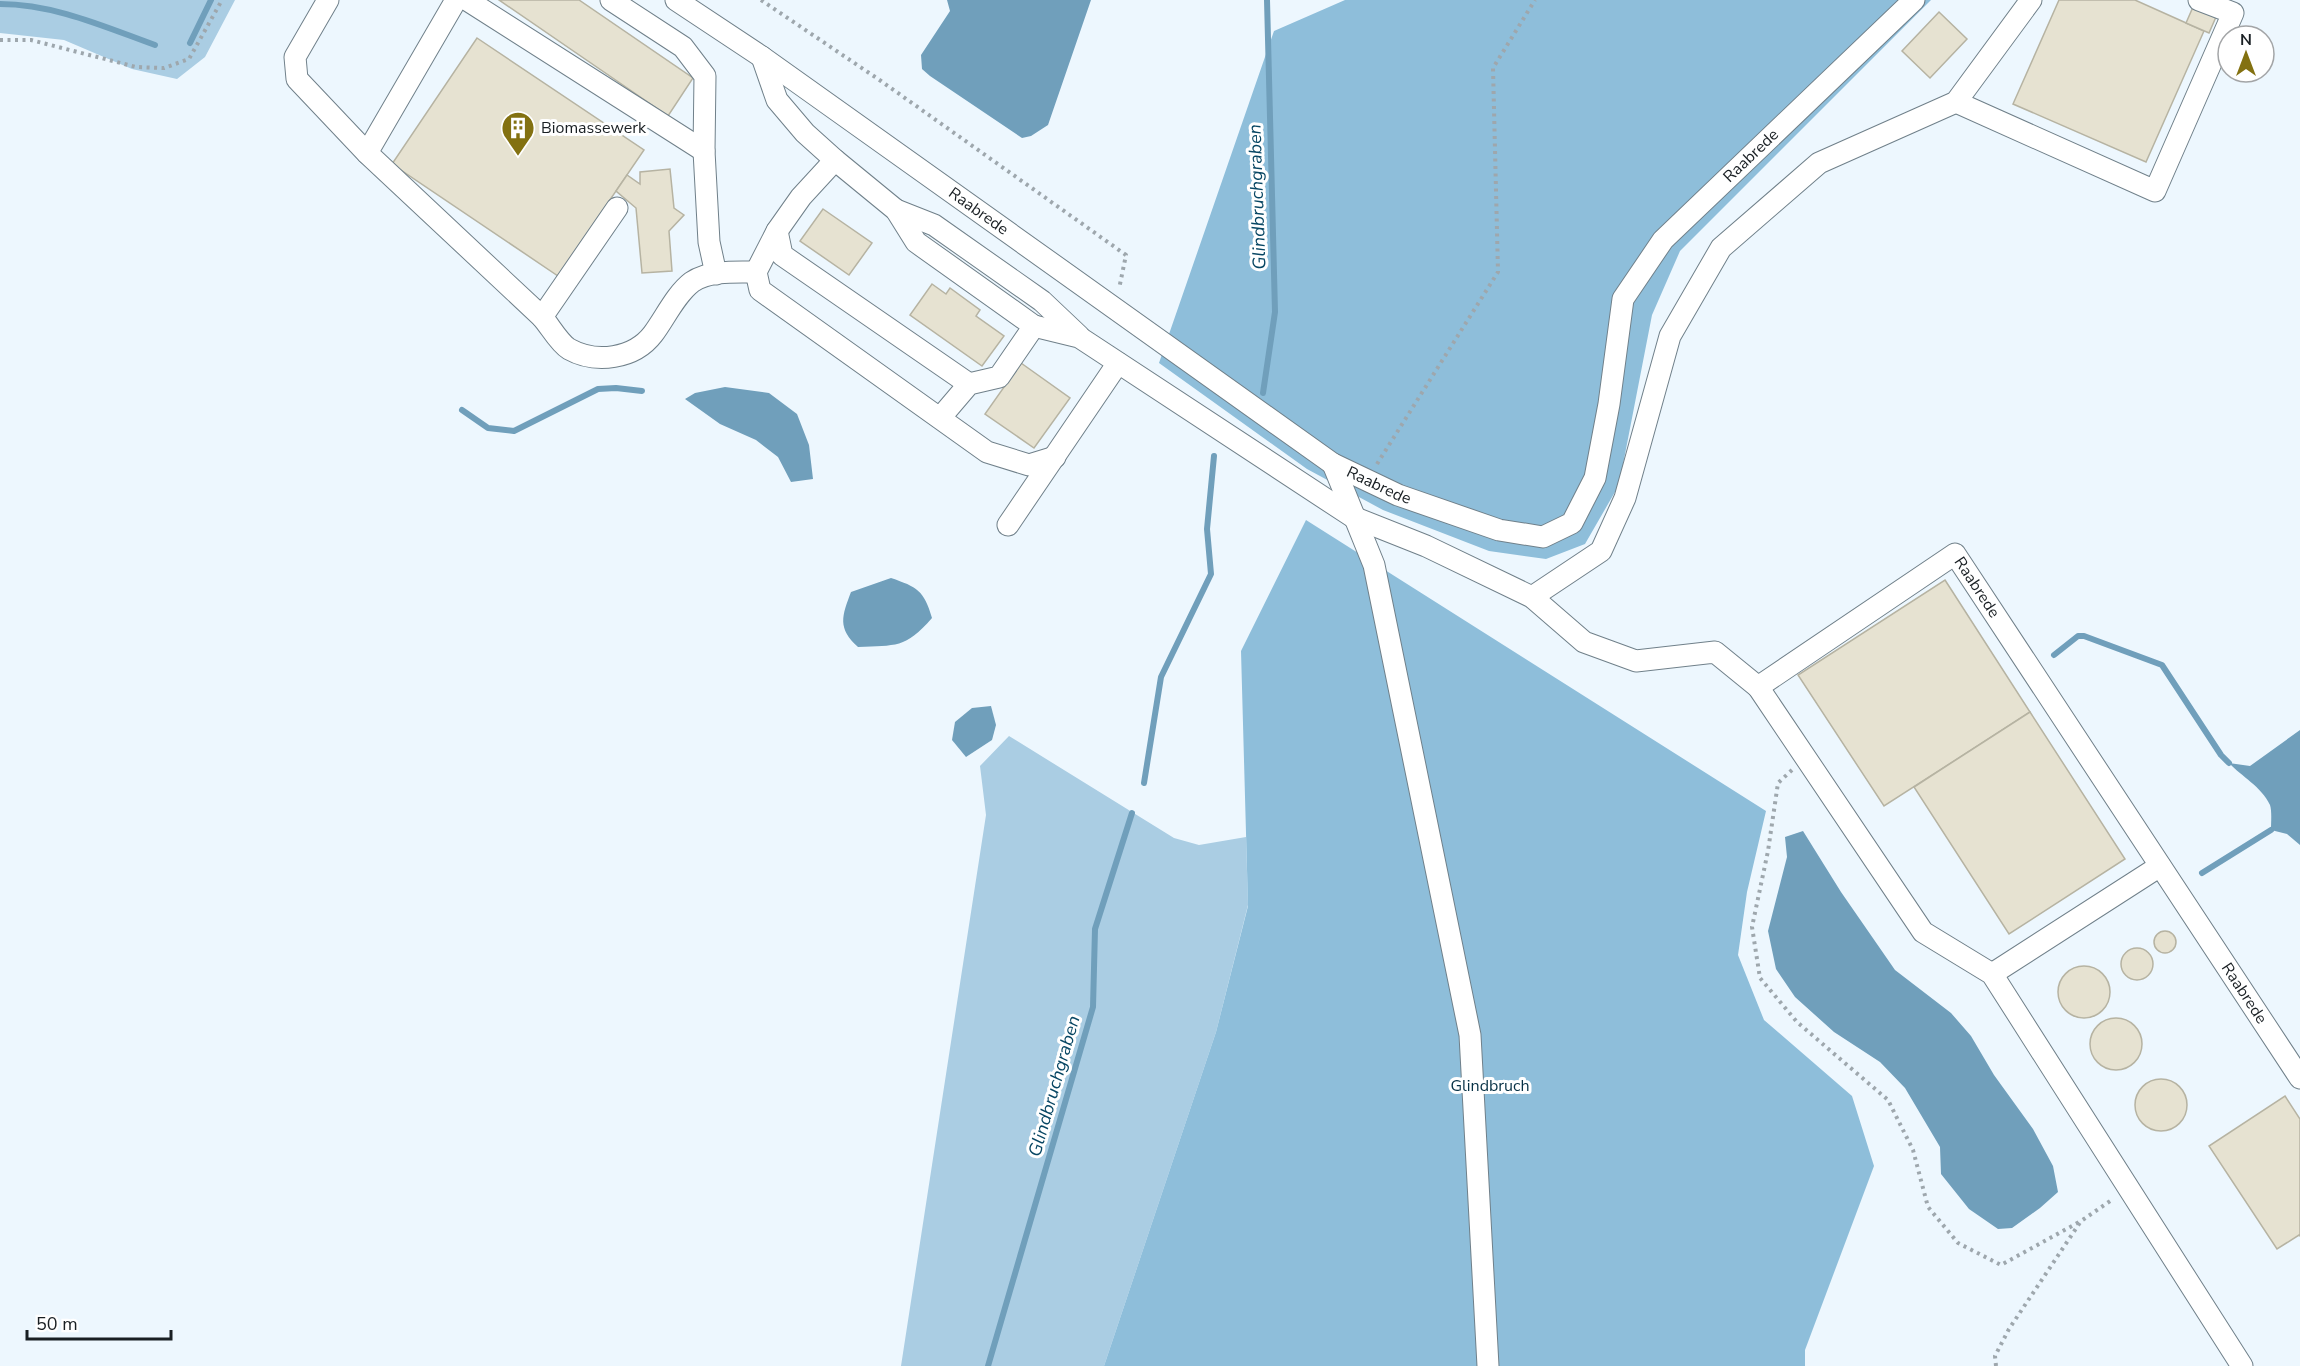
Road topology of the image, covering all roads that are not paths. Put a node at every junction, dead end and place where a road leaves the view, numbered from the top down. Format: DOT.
graph roads {
  1 [pos="328,0"];
  2 [pos="456,0"];
  3 [pos="467,0"];
  4 [pos="611,0"];
  5 [pos="676,0"];
  6 [pos="1914,0"];
  7 [pos="2031,0"];
  8 [pos="2199,0"];
  9 [pos="762,57"];
  10 [pos="1956,102"];
  11 [pos="704,151"];
  12 [pos="367,153"];
  13 [pos="835,160"];
  14 [pos="617,208"];
  15 [pos="896,210"];
  16 [pos="777,231"];
  17 [pos="756,272"];
  18 [pos="716,274"];
  19 [pos="542,317"];
  20 [pos="1034,326"];
  21 [pos="1079,337"];
  22 [pos="1118,363"];
  23 [pos="969,384"];
  24 [pos="940,418"];
  25 [pos="1054,457"];
  26 [pos="1333,464"];
  27 [pos="1353,517"];
  28 [pos="1008,525"];
  29 [pos="1532,597"];
  30 [pos="1758,687"];
  31 [pos="2160,866"];
  32 [pos="1992,974"];
  33 [pos="2300,1078"];
  34 [pos="1488,1366"];
  35 [pos="2242,1366"];
  1 -- 12 [label="street"];
  2 -- 12 [label="street"];
  3 -- 11 [label="street"];
  4 -- 11 [label="street"];
  5 -- 9 [label="street, Raabrede"];
  6 -- 26 [label="street, Raabrede"];
  7 -- 10 [label="street"];
  8 -- 10 [label="street"];
  9 -- 13 [label="street"];
  9 -- 26 [label="street, Raabrede"];
  10 -- 29 [label="street"];
  11 -- 18 [label="street"];
  12 -- 19 [label="street"];
  13 -- 15 [label="street"];
  13 -- 16 [label="street"];
  14 -- 19 [label="street"];
  15 -- 20 [label="street"];
  15 -- 21 [label="street"];
  16 -- 17 [label="street"];
  16 -- 23 [label="street"];
  17 -- 18 [label="street"];
  17 -- 24 [label="street"];
  18 -- 19 [label="street"];
  20 -- 21 [label="street"];
  20 -- 23 [label="street"];
  21 -- 22 [label="street"];
  22 -- 25 [label="street"];
  22 -- 27 [label="street"];
  23 -- 24 [label="street"];
  24 -- 25 [label="street"];
  25 -- 28 [label="street"];
  26 -- 27 [label="street"];
  27 -- 29 [label="street"];
  27 -- 34 [label="street"];
  29 -- 30 [label="street"];
  30 -- 31 [label="street, Raabrede"];
  30 -- 32 [label="street"];
  31 -- 32 [label="street"];
  31 -- 33 [label="street, Raabrede"];
  32 -- 35 [label="street"];
}
